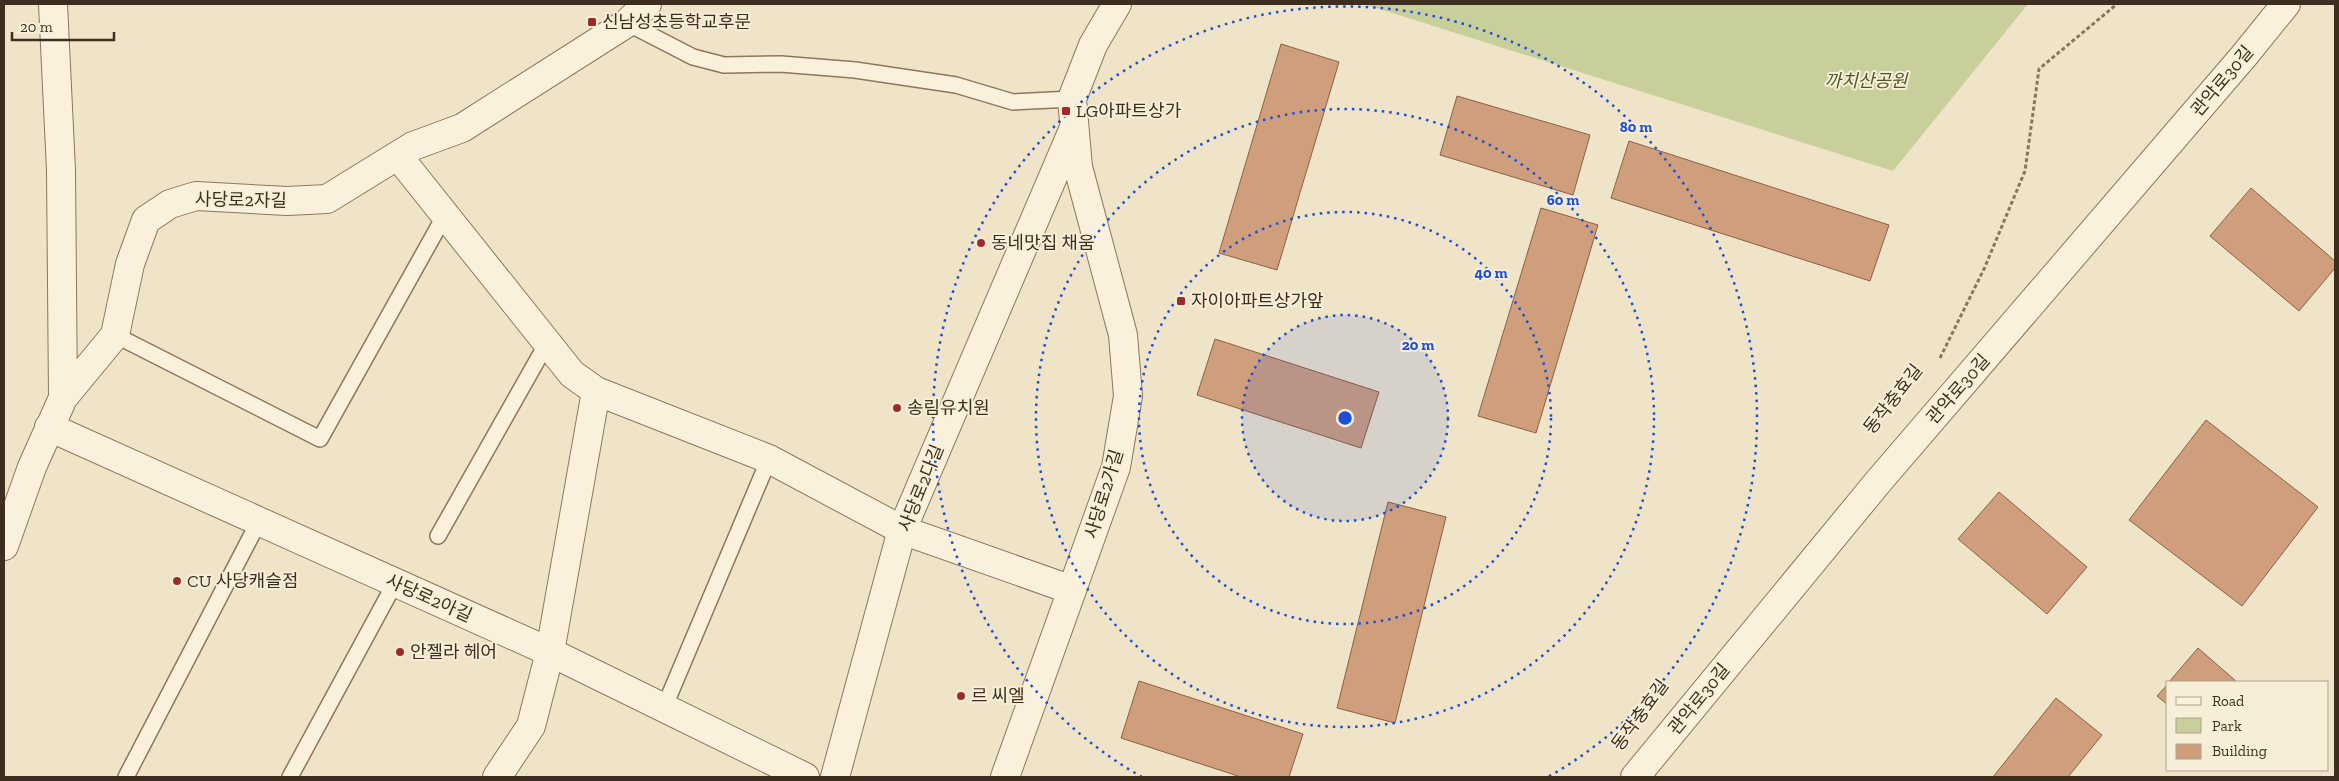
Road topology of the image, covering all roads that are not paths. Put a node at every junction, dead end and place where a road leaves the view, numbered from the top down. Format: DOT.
graph roads {
  1 [pos="53,4"];
  2 [pos="647,4"];
  3 [pos="1117,4"];
  4 [pos="2286,4"];
  5 [pos="627,23"];
  6 [pos="1072,99"];
  7 [pos="1074,127"];
  8 [pos="398,156"];
  9 [pos="445,215"];
  10 [pos="115,335"];
  11 [pos="547,343"];
  12 [pos="596,391"];
  13 [pos="63,398"];
  14 [pos="49,427"];
  15 [pos="769,459"];
  16 [pos="258,521"];
  17 [pos="902,530"];
  18 [pos="438,536"];
  19 [pos="4,546"];
  20 [pos="395,583"];
  21 [pos="1072,590"];
  22 [pos="550,652"];
  23 [pos="664,708"];
  24 [pos="126,777"];
  25 [pos="290,777"];
  26 [pos="497,777"];
  27 [pos="805,777"];
  28 [pos="836,777"];
  29 [pos="1005,777"];
  30 [pos="1635,777"];
  1 -- 13 [label="street"];
  2 -- 5 [label="street, 사당로2자길"];
  3 -- 6 [label="street, 사당로2가길"];
  4 -- 30 [label="street, 관악로30길"];
  5 -- 6 [label="lane"];
  5 -- 8 [label="street, 사당로2자길"];
  6 -- 7 [label="street, 사당로2가길"];
  7 -- 17 [label="street, 사당로2다길"];
  7 -- 21 [label="street, 사당로2가길"];
  8 -- 9 [label="street"];
  8 -- 10 [label="street, 사당로2자길"];
  9 -- 10 [label="lane"];
  9 -- 11 [label="street"];
  10 -- 13 [label="street, 사당로2자길"];
  11 -- 12 [label="street"];
  11 -- 18 [label="lane"];
  12 -- 15 [label="street"];
  12 -- 22 [label="street"];
  13 -- 14 [label="street, 사당로2자길"];
  14 -- 16 [label="street, 사당로2아길"];
  14 -- 19 [label="street, 사당로2자길"];
  15 -- 17 [label="street"];
  15 -- 23 [label="lane"];
  16 -- 20 [label="street, 사당로2아길"];
  16 -- 24 [label="lane"];
  17 -- 21 [label="street"];
  17 -- 28 [label="street, 사당로2다길"];
  20 -- 22 [label="street, 사당로2아길"];
  20 -- 25 [label="lane"];
  21 -- 29 [label="street, 사당로2가길"];
  22 -- 23 [label="street, 사당로2아길"];
  22 -- 26 [label="street"];
  23 -- 27 [label="street, 사당로2아길"];
}
